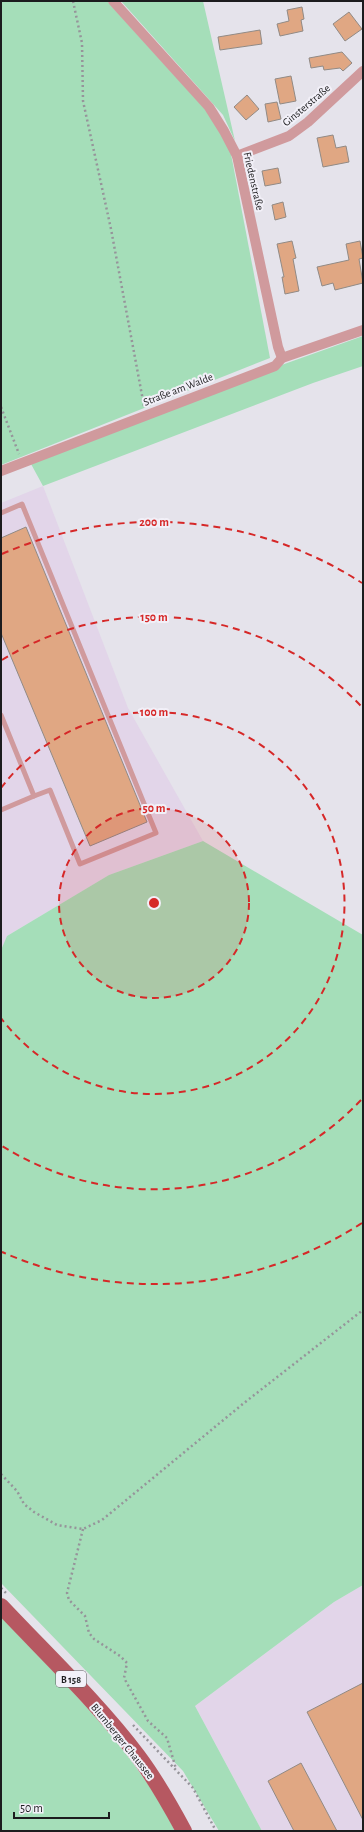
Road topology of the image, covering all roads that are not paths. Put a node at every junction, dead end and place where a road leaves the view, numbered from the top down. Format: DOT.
graph roads {
  1 [pos="114,1"];
  2 [pos="363,71"];
  3 [pos="237,156"];
  4 [pos="363,330"];
  5 [pos="282,358"];
  6 [pos="1,471"];
  7 [pos="1,513"];
  8 [pos="1,715"];
  9 [pos="34,796"];
  10 [pos="1,810"];
  11 [pos="1,1606"];
  12 [pos="184,1831"];
  1 -- 3 [label="street, Friedenstraße"];
  2 -- 3 [label="street, Ginsterstraße"];
  3 -- 5 [label="street, Friedenstraße"];
  4 -- 5 [label="street, Straße am Walde"];
  5 -- 6 [label="street, Straße am Walde"];
  7 -- 9 [label="lane"];
  8 -- 9 [label="lane"];
  9 -- 10 [label="lane"];
  11 -- 12 [label="main road, Blumberger Chaussee / B 158"];
}
